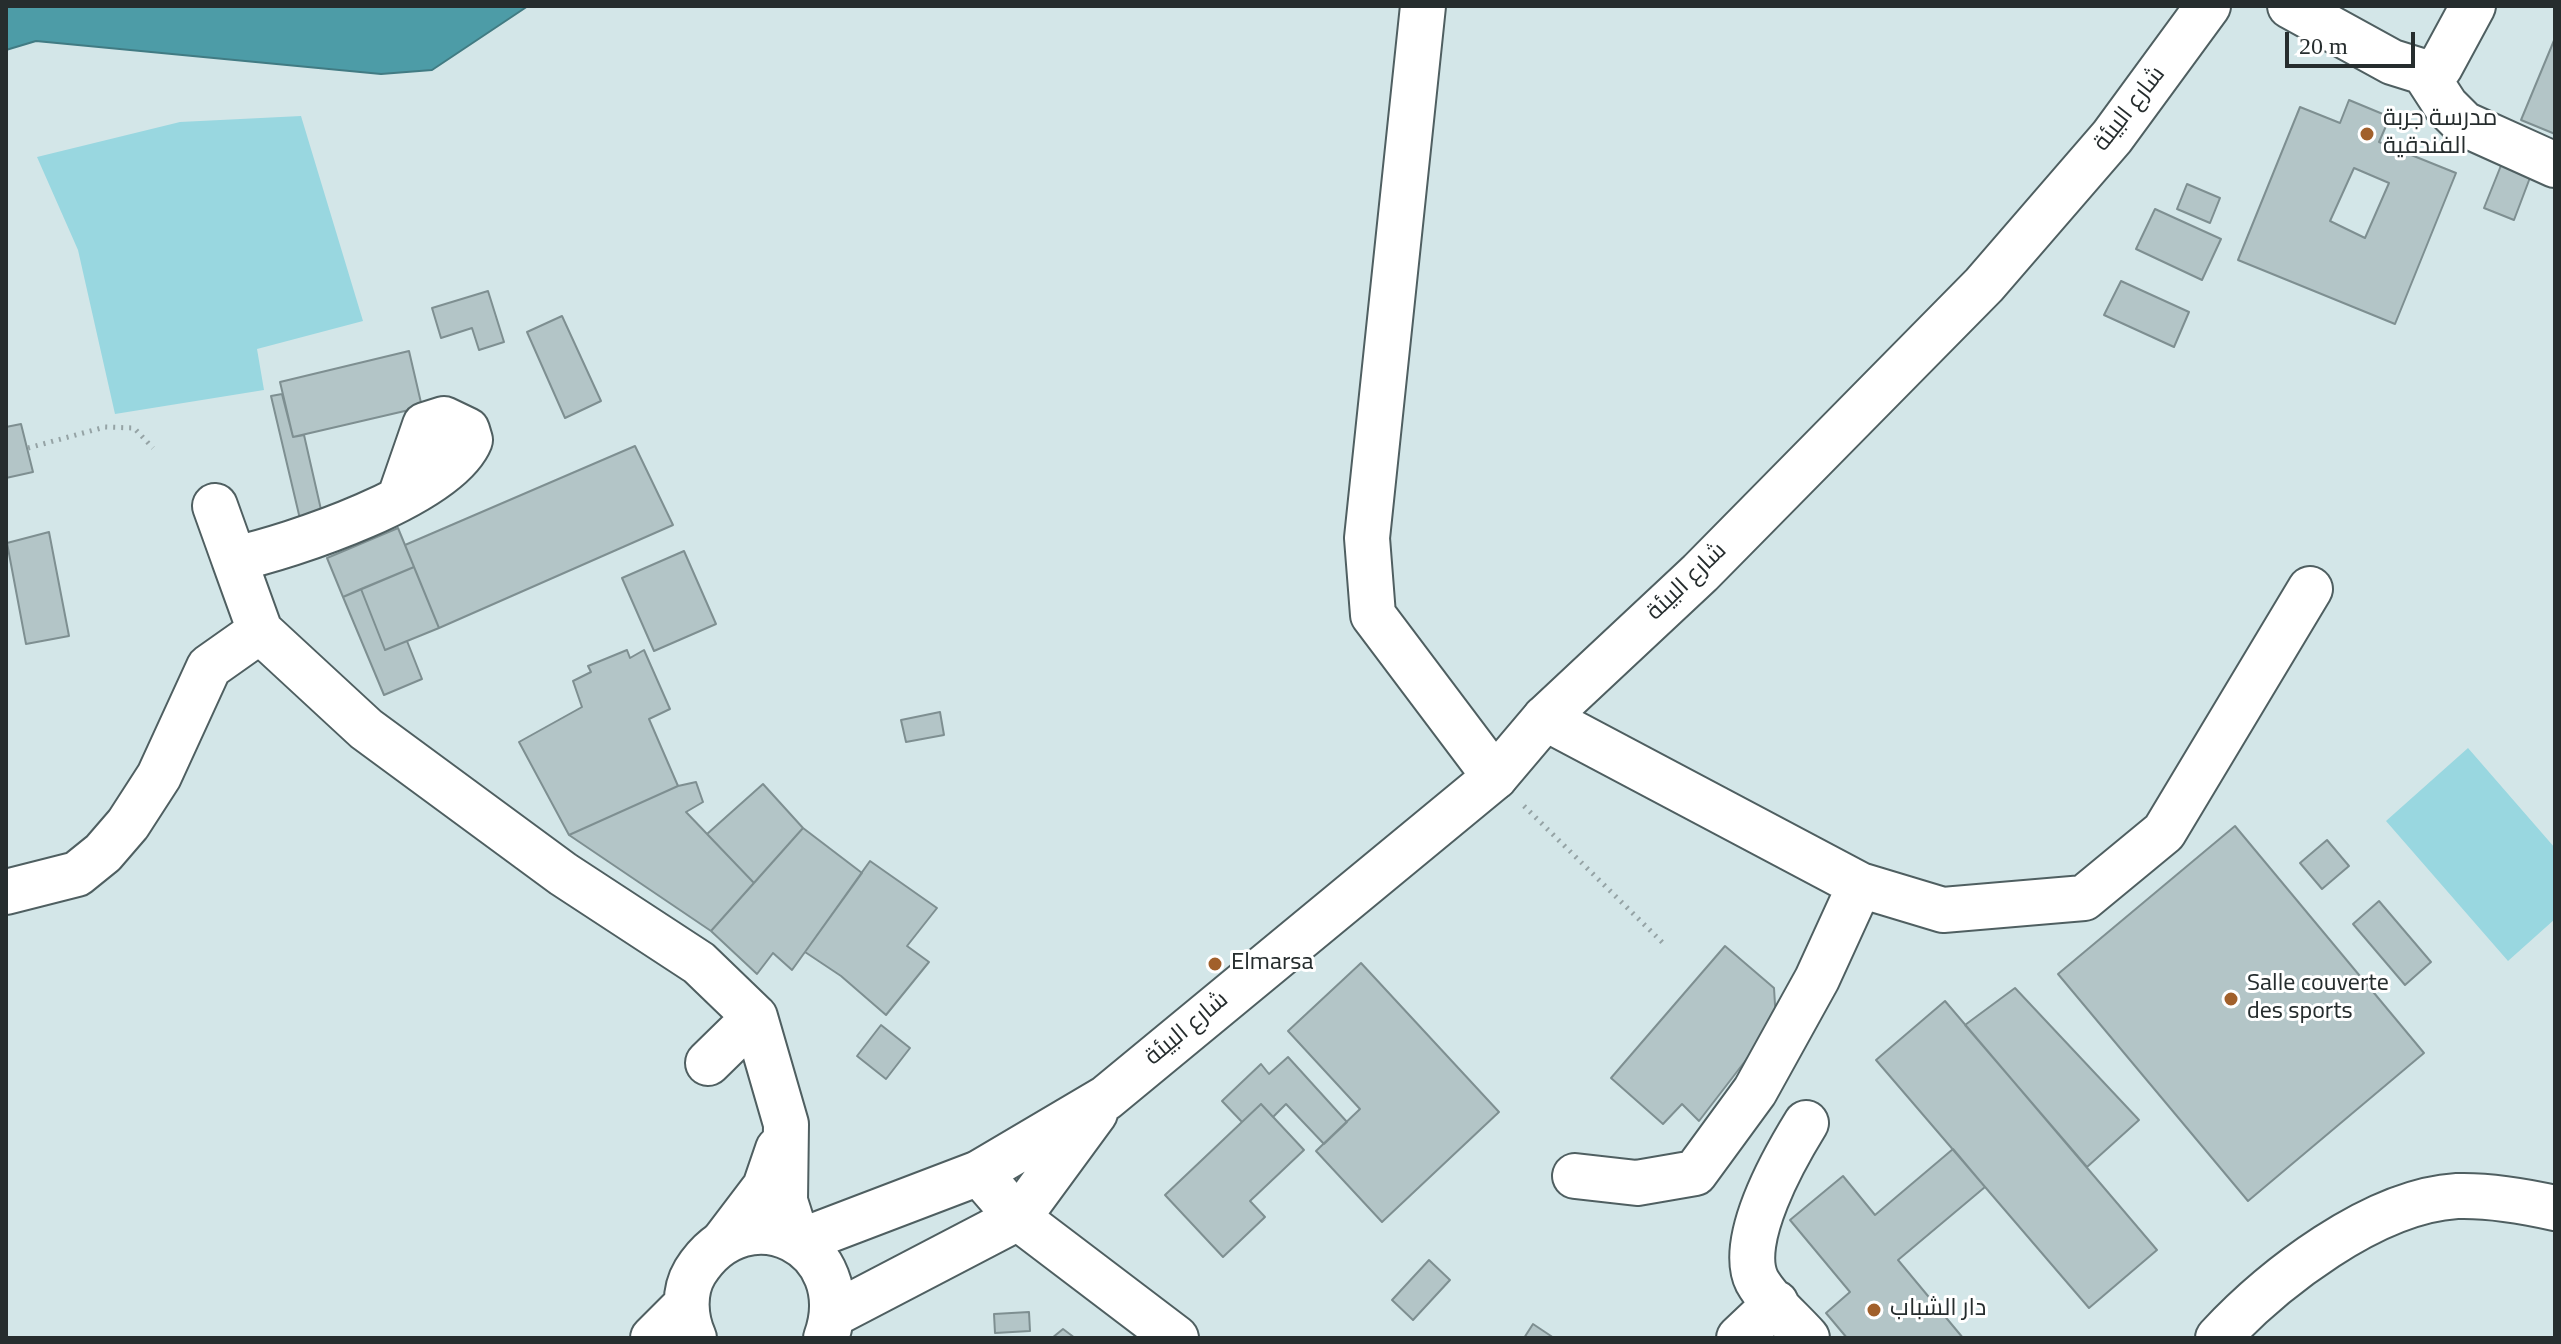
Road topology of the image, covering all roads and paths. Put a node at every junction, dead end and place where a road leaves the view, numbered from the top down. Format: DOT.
graph roads {
  1 [pos="1423,6"];
  2 [pos="2208,6"];
  3 [pos="2290,6"];
  4 [pos="2473,6"];
  5 [pos="2424,72"];
  6 [pos="2555,165"];
  7 [pos="28,448"];
  8 [pos="153,448"];
  9 [pos="400,497"];
  10 [pos="215,506"];
  11 [pos="234,559"];
  12 [pos="2310,589"];
  13 [pos="260,631"];
  14 [pos="1545,718"];
  15 [pos="1495,777"];
  16 [pos="1860,885"];
  17 [pos="6,892"];
  18 [pos="1665,945"];
  19 [pos="755,1017"];
  20 [pos="708,1063"];
  21 [pos="1106,1098"];
  22 [pos="1806,1123"];
  23 [pos="786,1124"];
  24 [pos="979,1173"];
  25 [pos="1575,1176"];
  26 [pos="2555,1208"];
  27 [pos="1018,1218"];
  28 [pos="724,1241"];
  29 [pos="798,1242"];
  30 [pos="1776,1303"];
  31 [pos="690,1321"];
  32 [pos="830,1326"];
  33 [pos="653,1338"];
  34 [pos="1176,1338"];
  35 [pos="1739,1338"];
  36 [pos="1807,1338"];
  37 [pos="2218,1338"];
  1 -- 15 [label="main road"];
  2 -- 14 [label="main road, شارع البيئة"];
  3 -- 5 [label="main road"];
  4 -- 5 [label="main road"];
  5 -- 6 [label="main road"];
  7 -- 8 [label="path"];
  9 -- 11 [label="main road"];
  10 -- 11 [label="main road"];
  11 -- 13 [label="main road"];
  12 -- 16 [label="main road"];
  13 -- 17 [label="main road"];
  13 -- 19 [label="main road"];
  14 -- 15 [label="main road, شارع البيئة"];
  14 -- 16 [label="main road"];
  15 -- 18 [label="path"];
  15 -- 21 [label="main road, شارع البيئة"];
  16 -- 25 [label="main road"];
  19 -- 20 [label="main road"];
  19 -- 23 [label="main road"];
  21 -- 24 [label="main road, شارع البيئة"];
  21 -- 27 [label="main road, شارع البيئة"];
  22 -- 30 [label="main road"];
  23 -- 28 [label="main road"];
  23 -- 29 [label="main road"];
  24 -- 27 [label="main road"];
  24 -- 29 [label="main road, شارع البيئة"];
  26 -- 37 [label="main road"];
  27 -- 32 [label="main road, شارع البيئة"];
  27 -- 34 [label="main road"];
  28 -- 29 [label="main road"];
  28 -- 31 [label="main road"];
  29 -- 32 [label="main road"];
  30 -- 35 [label="main road"];
  30 -- 36 [label="main road"];
  31 -- 33 [label="main road"];
}
